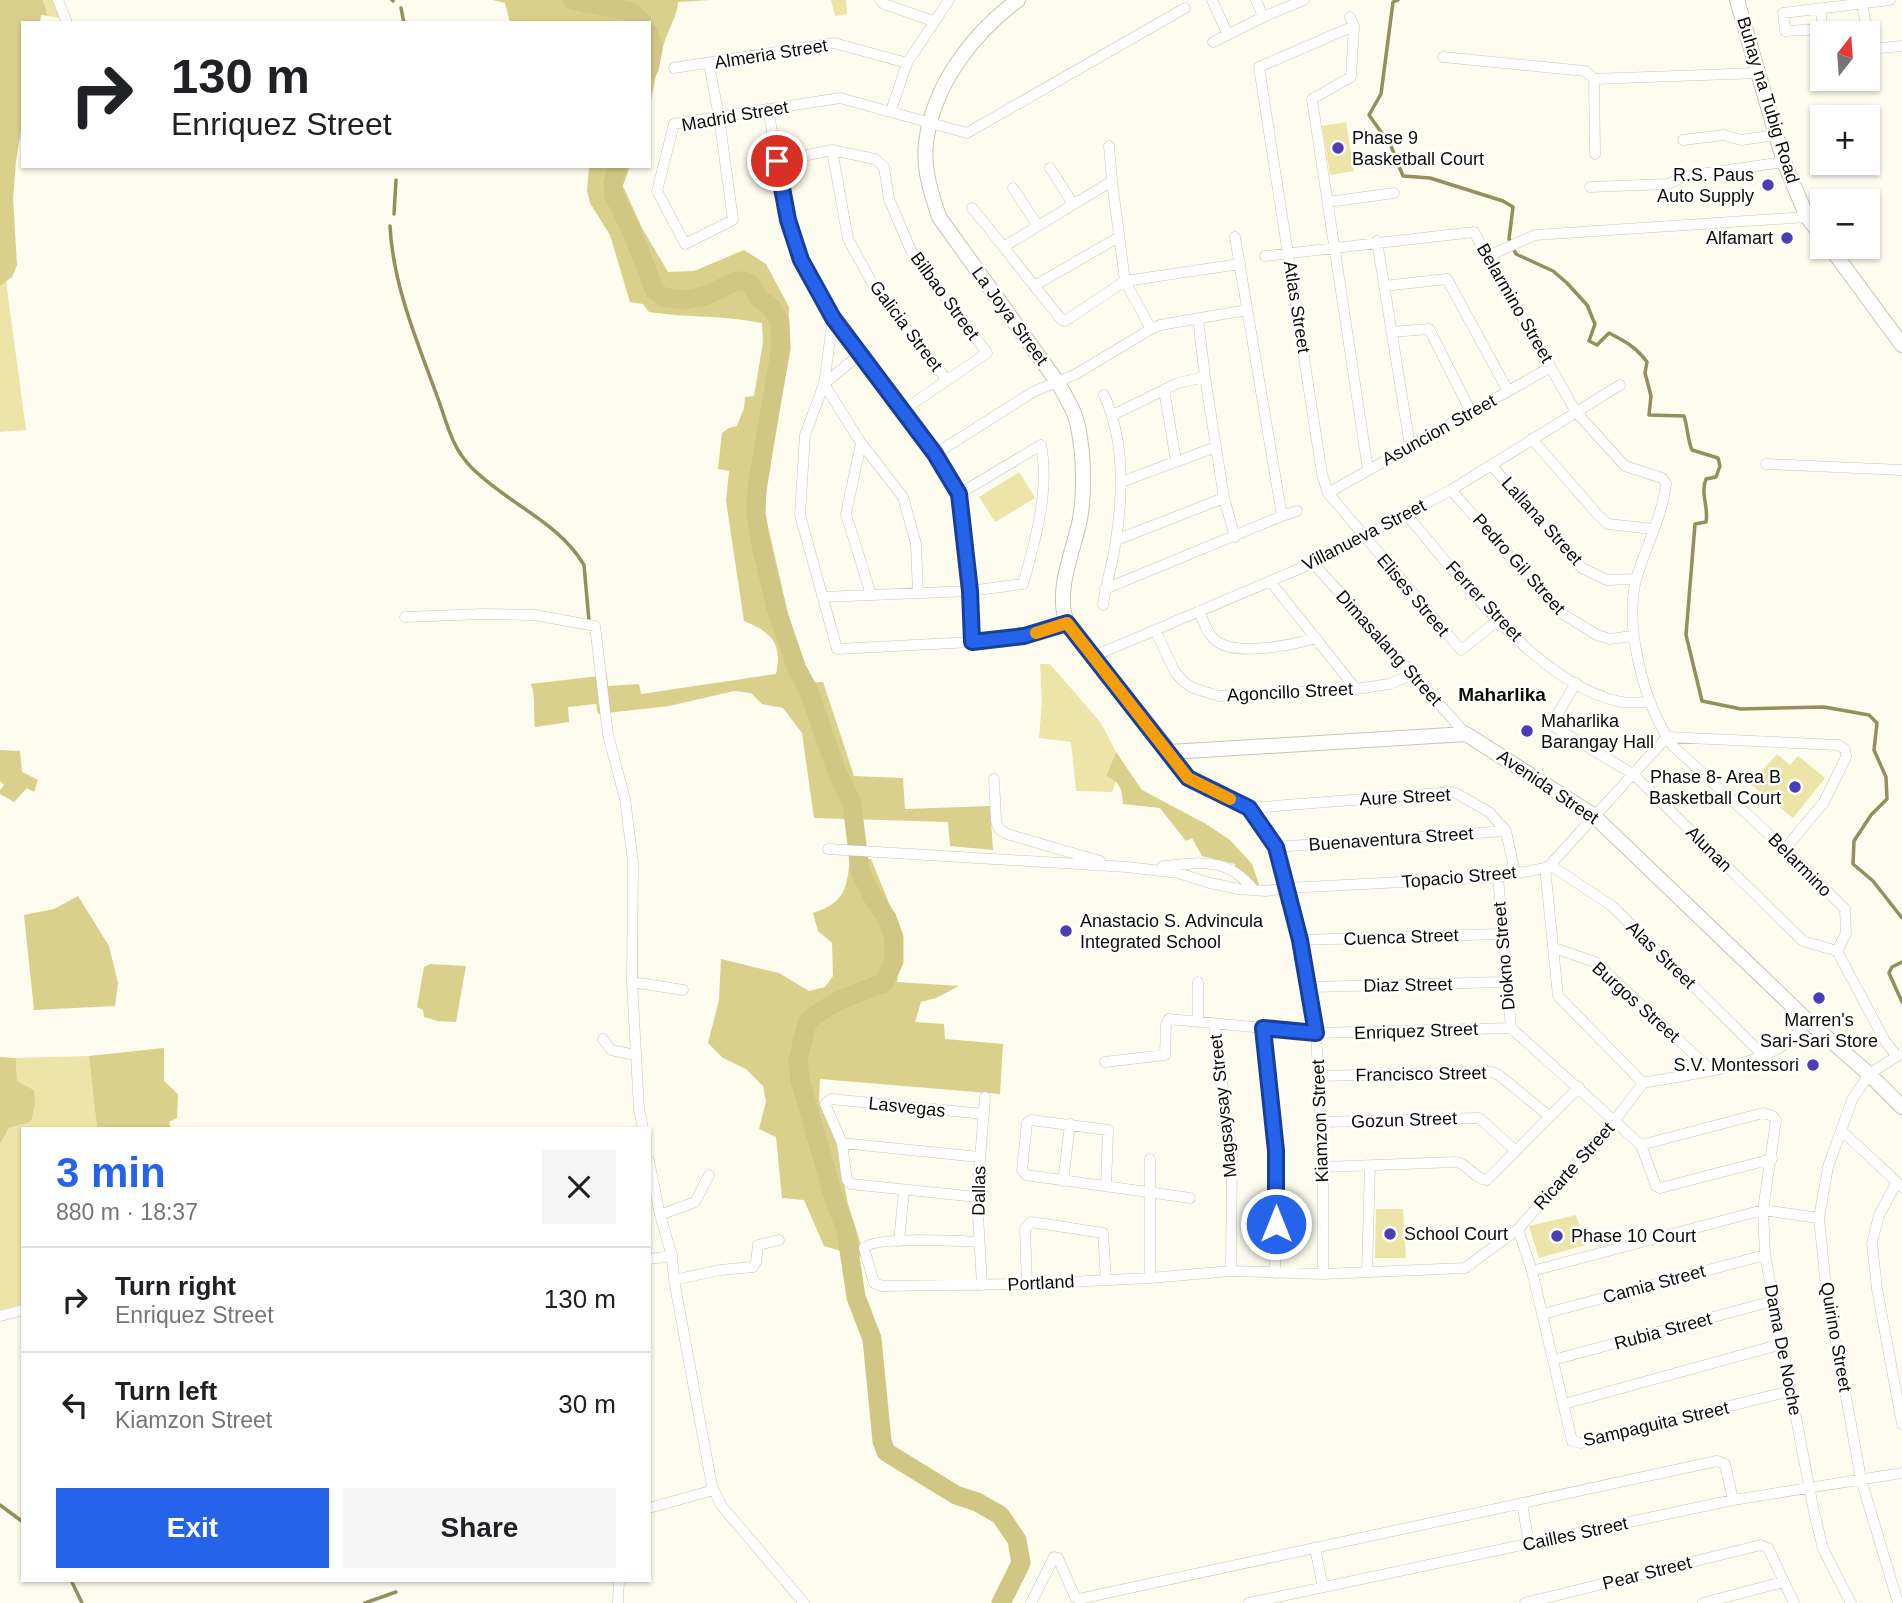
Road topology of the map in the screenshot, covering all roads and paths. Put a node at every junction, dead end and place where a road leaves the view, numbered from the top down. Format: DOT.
graph roads {
  1 [pos="58,0"];
  2 [pos="880,0"];
  3 [pos="949,0"];
  4 [pos="1018,0"];
  5 [pos="1212,0"];
  6 [pos="1256,0"];
  7 [pos="1304,0"];
  8 [pos="1737,0"];
  9 [pos="1890,0"];
  10 [pos="1862,3"];
  11 [pos="1185,8"];
  12 [pos="1821,8"];
  13 [pos="1263,17"];
  14 [pos="66,21"];
  15 [pos="933,21"];
  16 [pos="1228,34"];
  17 [pos="1213,42"];
  18 [pos="1902,46"];
  19 [pos="1443,57"];
  20 [pos="907,63"];
  21 [pos="709,64"];
  22 [pos="674,68"];
  23 [pos="1758,73"];
  24 [pos="1594,79"];
  25 [pos="768,109"];
  26 [pos="891,111"];
  27 [pos="719,117"];
  28 [pos="930,122"];
  29 [pos="1777,135"];
  30 [pos="1683,141"];
  31 [pos="1110,146"];
  32 [pos="832,150"];
  33 [pos="1595,155"];
  34 [pos="777,161"];
  35 [pos="1784,162"];
  36 [pos="1050,168"];
  37 [pos="1112,181"];
  38 [pos="1590,187"];
  39 [pos="1013,188"];
  40 [pos="1394,193"];
  41 [pos="1328,202"];
  42 [pos="1073,204"];
  43 [pos="972,208"];
  44 [pos="1807,217"];
  45 [pos="1810,221"];
  46 [pos="1038,226"];
  47 [pos="1119,237"];
  48 [pos="1235,237"];
  49 [pos="1377,241"];
  50 [pos="1004,246"];
  51 [pos="1335,247"];
  52 [pos="1289,253"];
  53 [pos="1265,256"];
  54 [pos="1488,256"];
  55 [pos="1839,259"];
  56 [pos="1240,264"];
  57 [pos="1125,281"];
  58 [pos="1034,286"];
  59 [pos="1384,286"];
  60 [pos="1247,310"];
  61 [pos="833,318"];
  62 [pos="1198,319"];
  63 [pos="1151,328"];
  64 [pos="1392,332"];
  65 [pos="1902,345"];
  66 [pos="860,354"];
  67 [pos="1551,367"];
  68 [pos="1205,377"];
  69 [pos="947,380"];
  70 [pos="1058,383"];
  71 [pos="824,384"];
  72 [pos="1620,385"];
  73 [pos="1164,390"];
  74 [pos="1508,391"];
  75 [pos="1104,395"];
  76 [pos="902,411"];
  77 [pos="1471,412"];
  78 [pos="1576,412"];
  79 [pos="1113,415"];
  80 [pos="1532,439"];
  81 [pos="861,443"];
  82 [pos="1410,446"];
  83 [pos="1216,447"];
  84 [pos="935,454"];
  85 [pos="1176,461"];
  86 [pos="1766,464"];
  87 [pos="1491,465"];
  88 [pos="1368,470"];
  89 [pos="1902,470"];
  90 [pos="1121,482"];
  91 [pos="1451,490"];
  92 [pos="1328,492"];
  93 [pos="959,494"];
  94 [pos="1224,498"];
  95 [pos="1297,511"];
  96 [pos="1406,514"];
  97 [pos="1282,516"];
  98 [pos="1653,529"];
  99 [pos="1363,536"];
  100 [pos="1235,537"];
  101 [pos="1116,540"];
  102 [pos="1313,562"];
  103 [pos="1636,579"];
  104 [pos="1270,581"];
  105 [pos="1105,590"];
  106 [pos="970,591"];
  107 [pos="918,593"];
  108 [pos="871,595"];
  109 [pos="822,597"];
  110 [pos="1103,605"];
  111 [pos="1199,611"];
  112 [pos="405,617"];
  113 [pos="1497,621"];
  114 [pos="1067,623"];
  115 [pos="1155,630"];
  116 [pos="1632,636"];
  117 [pos="1316,638"];
  118 [pos="972,642"];
  119 [pos="1094,656"];
  120 [pos="1414,674"];
  121 [pos="1576,683"];
  122 [pos="1356,689"];
  123 [pos="1650,702"];
  124 [pos="1465,734"];
  125 [pos="1667,737"];
  126 [pos="1170,752"];
  127 [pos="1633,774"];
  128 [pos="994,779"];
  129 [pos="1249,808"];
  130 [pos="1593,815"];
  131 [pos="1506,831"];
  132 [pos="1276,847"];
  133 [pos="828,849"];
  134 [pos="1785,849"];
  135 [pos="1547,866"];
  136 [pos="1515,873"];
  137 [pos="1497,877"];
  138 [pos="1287,888"];
  139 [pos="1254,890"];
  140 [pos="1501,934"];
  141 [pos="1300,940"];
  142 [pos="1554,948"];
  143 [pos="1837,951"];
  144 [pos="632,982"];
  145 [pos="1198,982"];
  146 [pos="1505,982"];
  147 [pos="1310,987"];
  148 [pos="683,990"];
  149 [pos="1808,1021"];
  150 [pos="1198,1022"];
  151 [pos="1214,1024"];
  152 [pos="1263,1028"];
  153 [pos="1511,1028"];
  154 [pos="1316,1033"];
  155 [pos="603,1039"];
  156 [pos="635,1055"];
  157 [pos="1899,1055"];
  158 [pos="1765,1056"];
  159 [pos="1105,1062"];
  160 [pos="1711,1070"];
  161 [pos="1869,1074"];
  162 [pos="1319,1076"];
  163 [pos="1643,1083"];
  164 [pos="1579,1087"];
  165 [pos="985,1097"];
  166 [pos="1902,1107"];
  167 [pos="984,1114"];
  168 [pos="1549,1116"];
  169 [pos="1615,1120"];
  170 [pos="1321,1122"];
  171 [pos="1070,1124"];
  172 [pos="643,1127"];
  173 [pos="1842,1131"];
  174 [pos="842,1143"];
  175 [pos="1641,1145"];
  176 [pos="1516,1151"];
  177 [pos="979,1157"];
  178 [pos="1150,1159"];
  179 [pos="1772,1159"];
  180 [pos="1370,1166"];
  181 [pos="1323,1167"];
  182 [pos="651,1171"];
  183 [pos="709,1175"];
  184 [pos="1063,1181"];
  185 [pos="1899,1184"];
  186 [pos="1106,1186"];
  187 [pos="904,1190"];
  188 [pos="1150,1194"];
  189 [pos="977,1197"];
  190 [pos="1190,1198"];
  191 [pos="1763,1210"];
  192 [pos="660,1215"];
  193 [pos="1819,1218"];
  194 [pos="1518,1229"];
  195 [pos="779,1240"];
  196 [pos="900,1241"];
  197 [pos="979,1242"];
  198 [pos="1765,1255"];
  199 [pos="672,1256"];
  200 [pos="651,1259"];
  201 [pos="1231,1271"];
  202 [pos="1532,1271"];
  203 [pos="1367,1272"];
  204 [pos="1199,1273"];
  205 [pos="1275,1273"];
  206 [pos="1323,1274"];
  207 [pos="1150,1278"];
  208 [pos="674,1280"];
  209 [pos="1106,1280"];
  210 [pos="1027,1284"];
  211 [pos="982,1285"];
  212 [pos="1773,1301"];
  213 [pos="21,1311"];
  214 [pos="1543,1314"];
  215 [pos="0,1316"];
  216 [pos="1782,1344"];
  217 [pos="1553,1360"];
  218 [pos="1790,1391"];
  219 [pos="1564,1404"];
  220 [pos="1902,1424"];
  221 [pos="1902,1473"];
  222 [pos="1861,1479"];
  223 [pos="1810,1489"];
  224 [pos="714,1490"];
  225 [pos="1733,1500"];
  226 [pos="1522,1503"];
  227 [pos="651,1507"];
  228 [pos="1529,1544"];
  229 [pos="1315,1548"];
  230 [pos="619,1582"];
  231 [pos="1783,1582"];
  232 [pos="1323,1587"];
  233 [pos="618,1603"];
  234 [pos="804,1603"];
  235 [pos="1031,1603"];
  236 [pos="1249,1603"];
  237 [pos="1525,1603"];
  238 [pos="1703,1603"];
  239 [pos="1794,1603"];
  240 [pos="1851,1603"];
  241 [pos="1898,1603"];
  1 -- 14 [label="street"];
  2 -- 15 [label="street"];
  3 -- 15 [label="street"];
  4 -- 28 [label="street, La Joya Street"];
  5 -- 16 [label="street"];
  6 -- 13 [label="street"];
  7 -- 13 [label="street"];
  8 -- 23 [label="street, Buhay na Tubig Road"];
  9 -- 10 [label="street"];
  10 -- 12 [label="street"];
  10 -- 18 [label="street"];
  11 -- 28 [label="street, Madrid Street"];
  13 -- 16 [label="street"];
  15 -- 20 [label="street"];
  16 -- 17 [label="street"];
  19 -- 24 [label="street"];
  20 -- 21 [label="street, Almeria Street"];
  20 -- 26 [label="street"];
  21 -- 22 [label="street, Almeria Street"];
  21 -- 27 [label="street"];
  23 -- 24 [label="street"];
  23 -- 29 [label="street, Buhay na Tubig Road"];
  24 -- 33 [label="street"];
  25 -- 26 [label="street, Madrid Street"];
  25 -- 27 [label="street, Madrid Street"];
  25 -- 34 [label="street"];
  26 -- 28 [label="street, Madrid Street"];
  27 -- 27 [label="street, Madrid Street"];
  28 -- 70 [label="street, La Joya Street"];
  29 -- 30 [label="street"];
  29 -- 35 [label="street, Buhay na Tubig Road"];
  31 -- 37 [label="street"];
  32 -- 34 [label="street, Bilbao Street"];
  32 -- 69 [label="street, Galicia Street"];
  32 -- 69 [label="street, Bilbao Street"];
  34 -- 61 [label="street"];
  35 -- 38 [label="street"];
  35 -- 44 [label="street, Buhay na Tubig Road"];
  36 -- 42 [label="street"];
  37 -- 42 [label="street"];
  37 -- 47 [label="street"];
  39 -- 46 [label="street"];
  40 -- 41 [label="street"];
  41 -- 51 [label="street"];
  41 -- 52 [label="street, Atlas Street"];
  42 -- 46 [label="street"];
  43 -- 50 [label="street"];
  44 -- 45 [label="street, Buhay na Tubig Road"];
  44 -- 54 [label="street"];
  46 -- 50 [label="street"];
  47 -- 57 [label="street"];
  47 -- 58 [label="street"];
  48 -- 56 [label="street"];
  49 -- 51 [label="street, Belarmino Street"];
  49 -- 54 [label="street, Belarmino Street"];
  49 -- 59 [label="street"];
  50 -- 58 [label="street"];
  51 -- 52 [label="street, Belarmino Street"];
  51 -- 88 [label="street"];
  52 -- 53 [label="street, Belarmino Street"];
  52 -- 92 [label="street, Atlas Street"];
  54 -- 67 [label="street, Belarmino Street"];
  55 -- 65 [label="street"];
  56 -- 57 [label="street"];
  56 -- 60 [label="street"];
  57 -- 58 [label="street"];
  57 -- 63 [label="street"];
  59 -- 64 [label="street"];
  59 -- 74 [label="street"];
  60 -- 62 [label="street"];
  60 -- 97 [label="street"];
  61 -- 66 [label="street"];
  61 -- 71 [label="street"];
  62 -- 63 [label="street"];
  62 -- 68 [label="street"];
  63 -- 70 [label="street"];
  64 -- 77 [label="street"];
  64 -- 82 [label="street"];
  66 -- 71 [label="street"];
  66 -- 76 [label="street"];
  67 -- 74 [label="street, Asuncion Street"];
  67 -- 78 [label="street, Belarmino Street"];
  68 -- 73 [label="street"];
  68 -- 83 [label="street"];
  69 -- 76 [label="street, Bilbao Street"];
  70 -- 84 [label="street"];
  70 -- 114 [label="street, La Joya Street"];
  71 -- 81 [label="street"];
  71 -- 109 [label="street"];
  72 -- 78 [label="street, Villanueva Street"];
  73 -- 79 [label="street"];
  73 -- 85 [label="street"];
  74 -- 77 [label="street, Asuncion Street"];
  75 -- 79 [label="street"];
  76 -- 84 [label="street"];
  77 -- 82 [label="street, Asuncion Street"];
  78 -- 80 [label="street, Villanueva Street"];
  78 -- 98 [label="street, Belarmino Street"];
  79 -- 90 [label="street"];
  80 -- 87 [label="street, Villanueva Street"];
  80 -- 98 [label="street"];
  81 -- 107 [label="street"];
  81 -- 108 [label="street"];
  82 -- 88 [label="street, Asuncion Street"];
  83 -- 85 [label="street"];
  83 -- 94 [label="street"];
  84 -- 93 [label="street"];
  85 -- 90 [label="street"];
  86 -- 89 [label="street"];
  87 -- 91 [label="street, Villanueva Street"];
  87 -- 103 [label="street, Lallana Street"];
  88 -- 92 [label="street, Asuncion Street"];
  90 -- 101 [label="street"];
  91 -- 96 [label="street, Villanueva Street"];
  91 -- 116 [label="street, Pedro Gil Street"];
  92 -- 99 [label="street, Atlas Street"];
  93 -- 106 [label="street"];
  93 -- 106 [label="street"];
  94 -- 100 [label="street"];
  94 -- 101 [label="street"];
  95 -- 97 [label="street"];
  96 -- 99 [label="street, Villanueva Street"];
  96 -- 113 [label="street, Ferrer Street"];
  97 -- 100 [label="street"];
  98 -- 103 [label="street, Belarmino"];
  99 -- 102 [label="street, Villanueva Street"];
  99 -- 113 [label="street, Elises Street"];
  100 -- 105 [label="street"];
  101 -- 105 [label="street"];
  102 -- 104 [label="street, Villanueva Street"];
  102 -- 120 [label="street, Dimasalang Street"];
  103 -- 116 [label="street, Belarmino"];
  104 -- 111 [label="street, Villanueva Street"];
  104 -- 117 [label="street"];
  105 -- 110 [label="street"];
  106 -- 107 [label="street"];
  106 -- 118 [label="street"];
  107 -- 108 [label="street"];
  108 -- 109 [label="street"];
  109 -- 118 [label="street"];
  111 -- 115 [label="street, Villanueva Street"];
  111 -- 117 [label="street"];
  112 -- 144 [label="street"];
  113 -- 121 [label="street, Ferrer Street"];
  114 -- 118 [label="street"];
  114 -- 119 [label="street"];
  115 -- 119 [label="street, Villanueva Street"];
  115 -- 122 [label="street, Agoncillo Street"];
  116 -- 123 [label="street, Belarmino"];
  117 -- 122 [label="street"];
  119 -- 126 [label="street"];
  120 -- 122 [label="street, Agoncillo Street"];
  120 -- 124 [label="street, Dimasalang Street"];
  121 -- 123 [label="street, Ferrer Street"];
  121 -- 127 [label="street, Alunan"];
  123 -- 125 [label="street, Belarmino"];
  124 -- 126 [label="street"];
  124 -- 130 [label="street, Avenida Street"];
  125 -- 127 [label="street"];
  125 -- 134 [label="street, Belarmino"];
  125 -- 134 [label="street"];
  126 -- 129 [label="street"];
  127 -- 130 [label="street"];
  127 -- 143 [label="street, Alunan"];
  128 -- 139 [label="street"];
  129 -- 131 [label="street, Aure Street"];
  129 -- 132 [label="street"];
  130 -- 135 [label="street"];
  130 -- 149 [label="street, Avenida Street"];
  131 -- 132 [label="street, Buenaventura Street"];
  131 -- 136 [label="street"];
  132 -- 138 [label="street"];
  133 -- 139 [label="street, Topacio Street"];
  134 -- 143 [label="street, Belarmino"];
  135 -- 136 [label="street, Topacio Street"];
  135 -- 142 [label="street"];
  135 -- 158 [label="street, Alas Street"];
  136 -- 137 [label="street, Topacio Street"];
  137 -- 138 [label="street, Topacio Street"];
  137 -- 140 [label="street, Diokno Street"];
  138 -- 139 [label="street, Topacio Street"];
  138 -- 141 [label="street, Kiamzon Street"];
  140 -- 141 [label="street, Cuenca Street"];
  140 -- 146 [label="street, Diokno Street"];
  141 -- 147 [label="street, Kiamzon Street"];
  142 -- 160 [label="street, Burgos Street"];
  142 -- 163 [label="street"];
  143 -- 157 [label="street"];
  144 -- 148 [label="street"];
  144 -- 156 [label="street"];
  145 -- 150 [label="street"];
  146 -- 147 [label="street, Diaz Street"];
  146 -- 153 [label="street, Diokno Street"];
  147 -- 154 [label="street, Kiamzon Street"];
  149 -- 158 [label="street"];
  149 -- 161 [label="street, Avenida Street"];
  150 -- 151 [label="street, Enriquez Street"];
  150 -- 159 [label="street, Enriquez Street"];
  151 -- 152 [label="street, Enriquez Street"];
  151 -- 201 [label="street, Magsaysay Street"];
  152 -- 154 [label="street, Enriquez Street"];
  152 -- 205 [label="street"];
  153 -- 154 [label="street, Enriquez Street"];
  153 -- 164 [label="street, Diokno Street"];
  154 -- 162 [label="street, Kiamzon Street"];
  155 -- 156 [label="street"];
  156 -- 172 [label="street"];
  157 -- 161 [label="street"];
  158 -- 160 [label="street"];
  160 -- 163 [label="street"];
  161 -- 166 [label="street, Avenida Street"];
  161 -- 173 [label="street, Quirino Street"];
  162 -- 168 [label="street, Francisco Street"];
  162 -- 170 [label="street, Kiamzon Street"];
  163 -- 169 [label="street, Ricarte Street"];
  164 -- 168 [label="street"];
  164 -- 169 [label="street, Diokno Street"];
  165 -- 167 [label="street, Dallas"];
  167 -- 174 [label="street, Lasvegas"];
  167 -- 177 [label="street, Dallas"];
  168 -- 176 [label="street"];
  169 -- 175 [label="street, Diokno Street"];
  169 -- 194 [label="street, Ricarte Street"];
  170 -- 176 [label="street, Gozun Street"];
  170 -- 181 [label="street, Kiamzon Street"];
  171 -- 184 [label="street"];
  171 -- 184 [label="street"];
  171 -- 186 [label="street"];
  173 -- 185 [label="street"];
  173 -- 193 [label="street, Quirino Street"];
  174 -- 177 [label="street"];
  174 -- 187 [label="street"];
  175 -- 179 [label="street, Diokno Street"];
  175 -- 179 [label="street, Dama De Noche"];
  176 -- 180 [label="street"];
  177 -- 189 [label="street, Dallas"];
  178 -- 188 [label="street"];
  179 -- 191 [label="street, Dama De Noche"];
  180 -- 181 [label="street"];
  180 -- 203 [label="street"];
  181 -- 206 [label="street, Kiamzon Street"];
  182 -- 192 [label="street"];
  183 -- 192 [label="street"];
  184 -- 186 [label="street"];
  185 -- 220 [label="street"];
  186 -- 188 [label="street"];
  187 -- 189 [label="street"];
  187 -- 196 [label="street"];
  188 -- 190 [label="street"];
  188 -- 207 [label="street"];
  189 -- 197 [label="street, Dallas"];
  191 -- 193 [label="street"];
  191 -- 198 [label="street, Dama De Noche"];
  191 -- 202 [label="street"];
  192 -- 199 [label="street"];
  193 -- 222 [label="street, Quirino Street"];
  194 -- 202 [label="street, Sampaguita Street"];
  194 -- 203 [label="street, Ricarte Street"];
  195 -- 208 [label="street"];
  196 -- 197 [label="street"];
  196 -- 211 [label="street, Portland"];
  197 -- 211 [label="street, Dallas"];
  198 -- 212 [label="street, Dama De Noche"];
  198 -- 214 [label="street, Camia Street"];
  199 -- 200 [label="street"];
  199 -- 208 [label="street"];
  201 -- 204 [label="street, Ricarte Street"];
  201 -- 205 [label="street, Ricarte Street"];
  202 -- 214 [label="street, Sampaguita Street"];
  203 -- 206 [label="street, Ricarte Street"];
  204 -- 207 [label="street, Portland"];
  205 -- 206 [label="street, Ricarte Street"];
  207 -- 209 [label="street, Portland"];
  208 -- 224 [label="street"];
  209 -- 210 [label="street, Portland"];
  209 -- 210 [label="street"];
  210 -- 211 [label="street, Portland"];
  212 -- 216 [label="street, Dama De Noche"];
  212 -- 217 [label="street, Rubia Street"];
  213 -- 215 [label="street"];
  214 -- 217 [label="street, Sampaguita Street"];
  216 -- 218 [label="street, Dama De Noche"];
  216 -- 219 [label="street"];
  217 -- 219 [label="street, Sampaguita Street"];
  218 -- 219 [label="street, Sampaguita Street"];
  218 -- 223 [label="street, Dama De Noche"];
  221 -- 222 [label="street, Cailles Street"];
  222 -- 223 [label="street, Cailles Street"];
  222 -- 241 [label="street, Quirino Street"];
  223 -- 225 [label="street, Cailles Street"];
  223 -- 240 [label="street, Dama De Noche"];
  224 -- 227 [label="street"];
  224 -- 234 [label="street"];
  225 -- 226 [label="street"];
  225 -- 228 [label="street, Cailles Street"];
  226 -- 228 [label="street"];
  226 -- 229 [label="street"];
  228 -- 232 [label="street, Cailles Street"];
  229 -- 232 [label="street"];
  229 -- 235 [label="street"];
  230 -- 233 [label="street"];
  231 -- 237 [label="street, Pear Street"];
  231 -- 238 [label="street"];
  231 -- 239 [label="street"];
  232 -- 236 [label="street, Cailles Street"];
}
